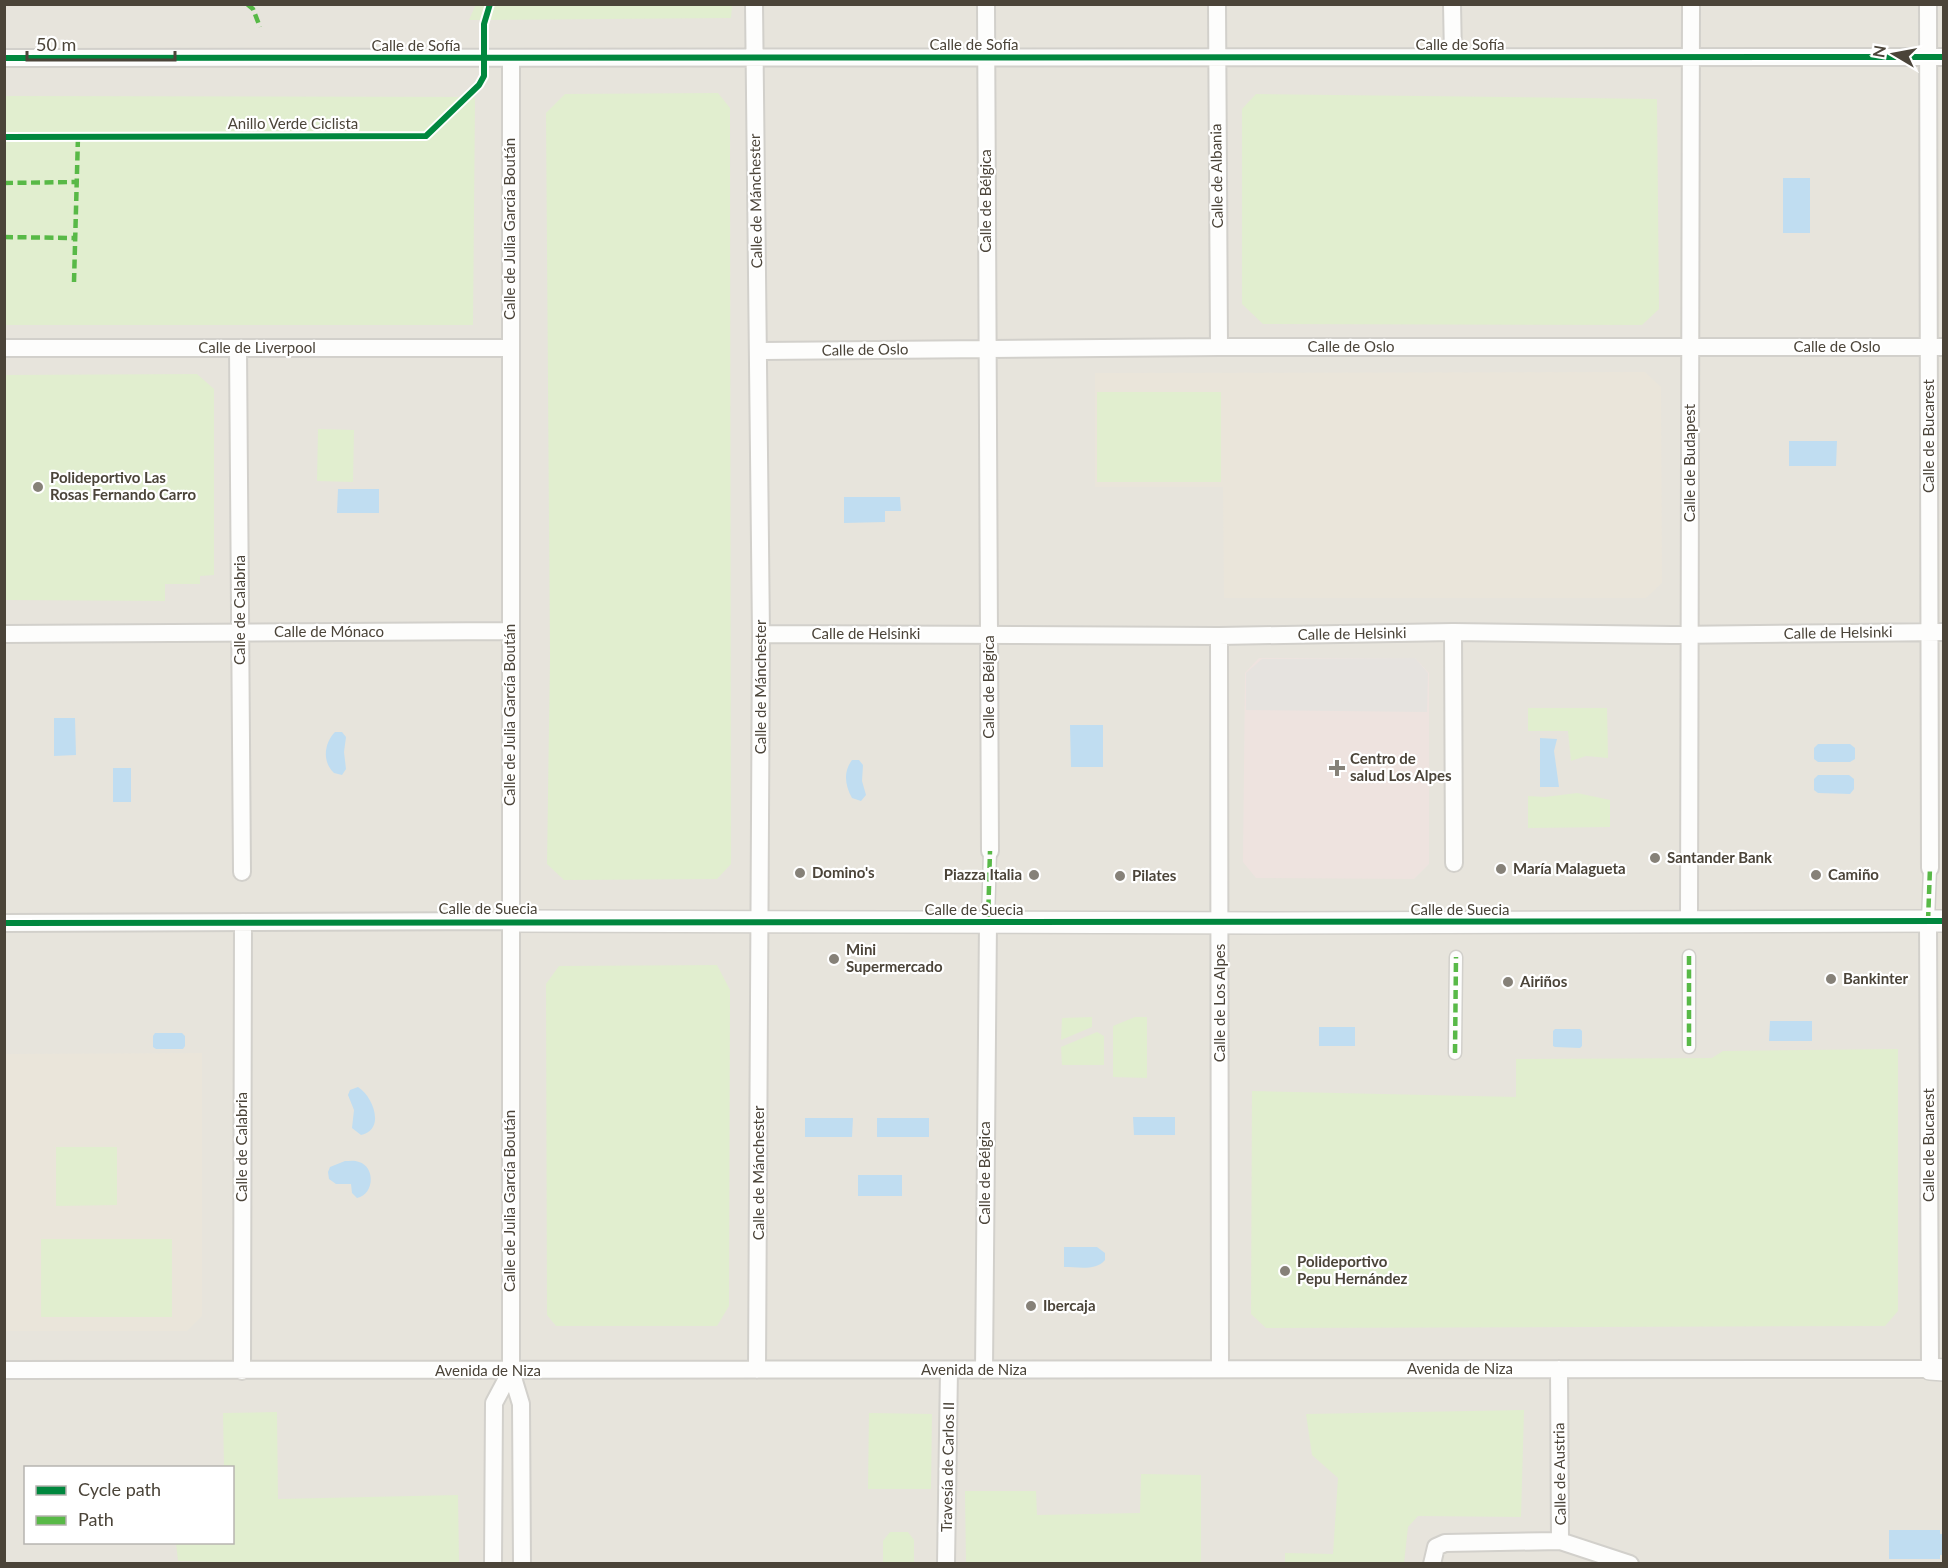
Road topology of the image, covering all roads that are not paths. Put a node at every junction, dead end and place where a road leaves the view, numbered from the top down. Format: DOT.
graph roads {
  1 [pos="754,4"];
  2 [pos="986,4"];
  3 [pos="1217,4"];
  4 [pos="1452,4"];
  5 [pos="1691,4"];
  6 [pos="1928,4"];
  7 [pos="1217,56"];
  8 [pos="1691,56"];
  9 [pos="754,57"];
  10 [pos="986,57"];
  11 [pos="1453,57"];
  12 [pos="1936,57"];
  13 [pos="4,58"];
  14 [pos="511,59"];
  15 [pos="1690,346"];
  16 [pos="1219,347"];
  17 [pos="1936,347"];
  18 [pos="4,348"];
  19 [pos="238,348"];
  20 [pos="510,348"];
  21 [pos="986,348"];
  22 [pos="759,351"];
  23 [pos="510,631"];
  24 [pos="1453,632"];
  25 [pos="1937,632"];
  26 [pos="240,633"];
  27 [pos="4,634"];
  28 [pos="761,634"];
  29 [pos="989,635"];
  30 [pos="1689,635"];
  31 [pos="1219,636"];
  32 [pos="990,851"];
  33 [pos="1454,863"];
  34 [pos="1930,868"];
  35 [pos="242,872"];
  36 [pos="510,921"];
  37 [pos="1936,921"];
  38 [pos="243,922"];
  39 [pos="760,922"];
  40 [pos="988,922"];
  41 [pos="1689,922"];
  42 [pos="4,923"];
  43 [pos="1220,923"];
  44 [pos="1456,957"];
  45 [pos="1689,957"];
  46 [pos="1689,1047"];
  47 [pos="1455,1053"];
  48 [pos="1936,1153"];
  49 [pos="1220,1369"];
  50 [pos="1559,1369"];
  51 [pos="1937,1369"];
  52 [pos="4,1370"];
  53 [pos="758,1370"];
  54 [pos="949,1370"];
  55 [pos="984,1370"];
  56 [pos="243,1371"];
  57 [pos="511,1371"];
  58 [pos="1560,1541"];
  59 [pos="493,1563"];
  60 [pos="522,1563"];
  61 [pos="946,1563"];
  62 [pos="1432,1563"];
  63 [pos="1630,1563"];
  1 -- 9 [label="street, Calle de Mánchester"];
  2 -- 10 [label="street, Calle de Bélgica"];
  3 -- 7 [label="street, Calle de Albania"];
  4 -- 11 [label="street"];
  5 -- 8 [label="street, Calle de Budapest"];
  6 -- 12 [label="street, Calle de Bucarest"];
  7 -- 10 [label="street, Calle de Sofía"];
  7 -- 11 [label="street, Calle de Sofía"];
  7 -- 16 [label="street, Calle de Albania"];
  8 -- 11 [label="street, Calle de Sofía"];
  8 -- 12 [label="street, Calle de Sofía"];
  8 -- 15 [label="street, Calle de Budapest"];
  9 -- 10 [label="street, Calle de Sofía"];
  9 -- 14 [label="street, Calle de Sofía"];
  9 -- 22 [label="street, Calle de Mánchester"];
  10 -- 21 [label="street, Calle de Bélgica"];
  12 -- 17 [label="street, Calle de Bucarest"];
  13 -- 14 [label="street, Calle de Sofía"];
  14 -- 20 [label="street, Calle de Julia García Boután"];
  15 -- 16 [label="street, Calle de Oslo"];
  15 -- 17 [label="street, Calle de Oslo"];
  15 -- 30 [label="street, Calle de Budapest"];
  16 -- 21 [label="street, Calle de Oslo"];
  17 -- 25 [label="street, Calle de Bucarest"];
  18 -- 19 [label="street, Calle de Liverpool"];
  19 -- 20 [label="street, Calle de Liverpool"];
  19 -- 26 [label="street, Calle de Calabria"];
  20 -- 23 [label="street, Calle de Julia García Boután"];
  21 -- 22 [label="street, Calle de Oslo"];
  21 -- 29 [label="street, Calle de Bélgica"];
  22 -- 28 [label="street, Calle de Mánchester"];
  23 -- 26 [label="street, Calle de Mónaco"];
  23 -- 36 [label="street, Calle de Julia García Boután"];
  24 -- 30 [label="street, Calle de Helsinki"];
  24 -- 31 [label="street, Calle de Helsinki"];
  24 -- 33 [label="street"];
  25 -- 30 [label="street, Calle de Helsinki"];
  25 -- 34 [label="street, Calle de Bucarest"];
  26 -- 27 [label="street, Calle de Mónaco"];
  26 -- 35 [label="street, Calle de Calabria"];
  28 -- 29 [label="street, Calle de Helsinki"];
  28 -- 39 [label="street, Calle de Mánchester"];
  29 -- 31 [label="street, Calle de Helsinki"];
  29 -- 32 [label="street, Calle de Bélgica"];
  30 -- 41 [label="street, Calle de Budapest"];
  31 -- 43 [label="street, Calle de Los Alpes"];
  32 -- 40 [label="street, Calle de Bélgica"];
  34 -- 37 [label="street"];
  36 -- 38 [label="street, Calle de Suecia"];
  36 -- 39 [label="street, Calle de Suecia"];
  36 -- 57 [label="street, Calle de Julia García Boután"];
  37 -- 41 [label="street, Calle de Suecia"];
  37 -- 48 [label="street, Calle de Bucarest"];
  38 -- 42 [label="street, Calle de Suecia"];
  38 -- 56 [label="street, Calle de Calabria"];
  39 -- 40 [label="street, Calle de Suecia"];
  39 -- 53 [label="street, Calle de Mánchester"];
  40 -- 43 [label="street, Calle de Suecia"];
  40 -- 55 [label="street, Calle de Bélgica"];
  41 -- 43 [label="street, Calle de Suecia"];
  43 -- 49 [label="street, Calle de Los Alpes"];
  44 -- 47 [label="street"];
  45 -- 46 [label="street"];
  48 -- 51 [label="street, Calle de Bucarest"];
  49 -- 50 [label="street, Avenida de Niza"];
  49 -- 55 [label="street, Avenida de Niza"];
  50 -- 51 [label="street, Avenida de Niza"];
  50 -- 58 [label="street, Calle de Austria"];
  52 -- 56 [label="street, Avenida de Niza"];
  53 -- 54 [label="street, Avenida de Niza"];
  53 -- 57 [label="street, Avenida de Niza"];
  54 -- 55 [label="street, Avenida de Niza"];
  54 -- 61 [label="street, Travesía de Carlos II"];
  56 -- 57 [label="street, Avenida de Niza"];
  57 -- 59 [label="street, Calle de Julia García Boután"];
  57 -- 60 [label="street, Calle de Julia García Boután"];
  58 -- 62 [label="street"];
  58 -- 63 [label="street, Calle de Austria"];
}
